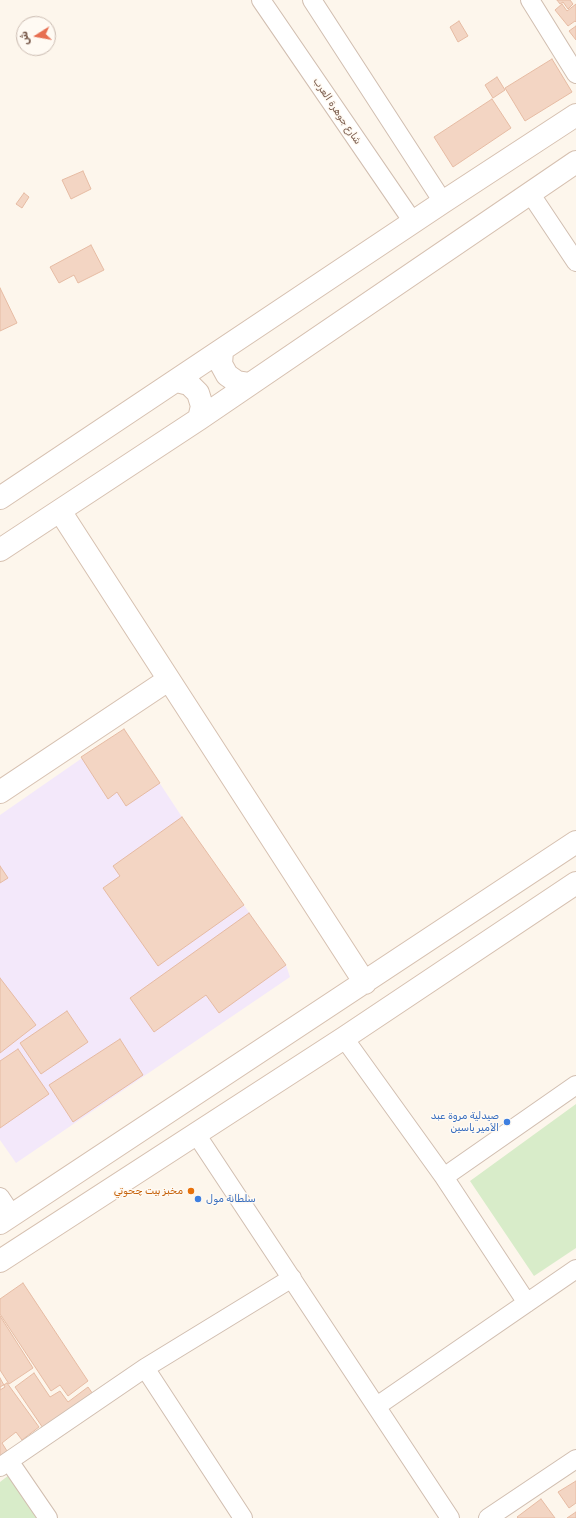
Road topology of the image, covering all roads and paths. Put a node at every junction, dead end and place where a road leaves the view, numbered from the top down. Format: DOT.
graph roads {
  1 [pos="261,0"];
  2 [pos="312,0"];
  3 [pos="530,0"];
  4 [pos="576,74"];
  5 [pos="576,115"];
  6 [pos="576,162"];
  7 [pos="530,193"];
  8 [pos="443,202"];
  9 [pos="413,222"];
  10 [pos="576,262"];
  11 [pos="222,351"];
  12 [pos="176,381"];
  13 [pos="250,384"];
  14 [pos="198,419"];
  15 [pos="0,498"];
  16 [pos="60,511"];
  17 [pos="0,550"];
  18 [pos="168,680"];
  19 [pos="0,792"];
  20 [pos="576,842"];
  21 [pos="576,883"];
  22 [pos="365,983"];
  23 [pos="344,1038"];
  24 [pos="576,1085"];
  25 [pos="196,1134"];
  26 [pos="444,1177"];
  27 [pos="0,1197"];
  28 [pos="6,1219"];
  29 [pos="0,1261"];
  30 [pos="576,1269"];
  31 [pos="292,1278"];
  32 [pos="526,1303"];
  33 [pos="145,1368"];
  34 [pos="377,1406"];
  35 [pos="576,1459"];
  36 [pos="4,1464"];
  37 [pos="48,1518"];
  38 [pos="243,1518"];
  39 [pos="450,1518"];
  40 [pos="488,1518"];
  1 -- 9 [label="street, شارع جوهرة العرب"];
  2 -- 8 [label="street"];
  3 -- 4 [label="street"];
  5 -- 8 [label="street"];
  6 -- 7 [label="street"];
  7 -- 10 [label="street"];
  7 -- 13 [label="street"];
  8 -- 9 [label="street"];
  9 -- 11 [label="street"];
  11 -- 12 [label="street"];
  11 -- 13 [label="street"];
  12 -- 14 [label="street"];
  12 -- 15 [label="street"];
  13 -- 14 [label="street"];
  14 -- 16 [label="street"];
  16 -- 17 [label="street"];
  16 -- 18 [label="street"];
  18 -- 19 [label="street"];
  18 -- 22 [label="street"];
  20 -- 22 [label="street"];
  21 -- 23 [label="street"];
  22 -- 28 [label="street"];
  23 -- 25 [label="street"];
  23 -- 26 [label="street"];
  24 -- 26 [label="street"];
  25 -- 29 [label="street"];
  25 -- 31 [label="street"];
  26 -- 32 [label="street"];
  27 -- 28 [label="street"];
  30 -- 32 [label="street"];
  31 -- 33 [label="street"];
  31 -- 34 [label="street"];
  32 -- 34 [label="street"];
  33 -- 36 [label="street"];
  33 -- 38 [label="street"];
  34 -- 39 [label="street"];
  35 -- 40 [label="street"];
  36 -- 37 [label="street"];
}
